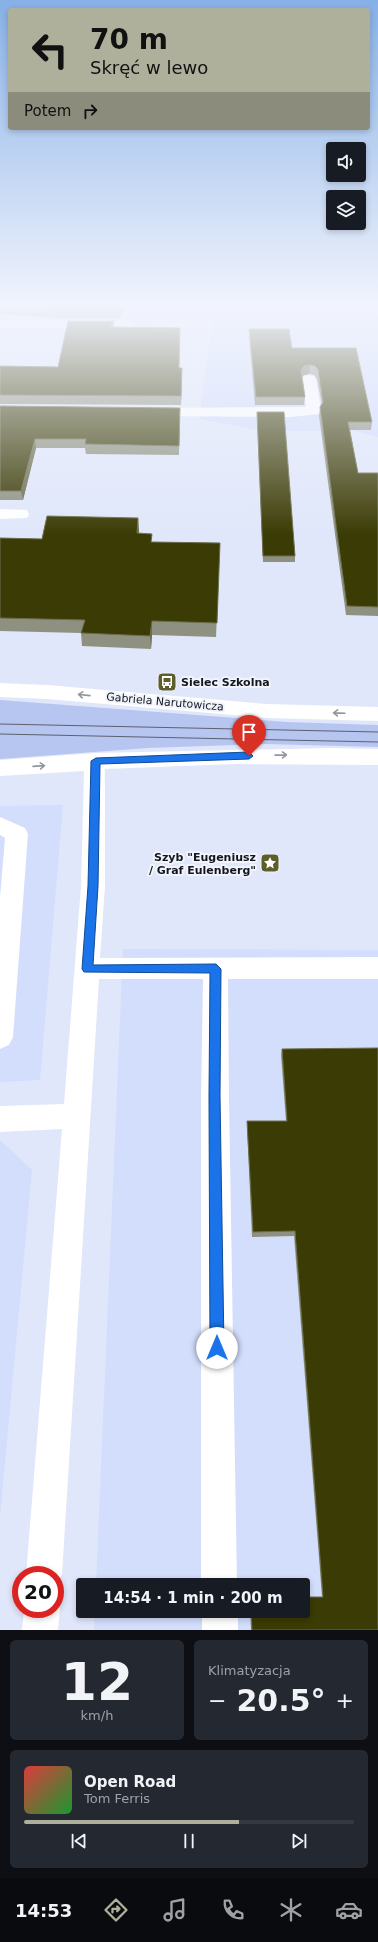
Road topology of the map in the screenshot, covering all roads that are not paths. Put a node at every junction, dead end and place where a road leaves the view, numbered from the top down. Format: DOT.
graph roads {
  1 [pos="309,382"];
  2 [pos="134,412"];
  3 [pos="0,514"];
  4 [pos="21,514"];
  5 [pos="0,690"];
  6 [pos="378,714"];
  7 [pos="378,757"];
  8 [pos="96,761"];
  9 [pos="0,768"];
  10 [pos="0,825"];
  11 [pos="4,938"];
  12 [pos="378,968"];
  13 [pos="87,969"];
  14 [pos="216,969"];
  15 [pos="0,1037"];
  16 [pos="76,1116"];
  17 [pos="0,1120"];
  18 [pos="45,1566"];
  19 [pos="219,1578"];
  20 [pos="41,1618"];
  21 [pos="220,1618"];
  22 [pos="40,1630"];
  23 [pos="220,1630"];
  1 -- 2 [label="street"];
  3 -- 4 [label="street"];
  6 -- 5 [label="street, Gabriela Narutowicza, one-way"];
  8 -- 7 [label="street, one-way"];
  9 -- 8 [label="street, one-way"];
  8 -- 13 [label="street"];
  10 -- 11 [label="street"];
  11 -- 15 [label="street"];
  12 -- 14 [label="street"];
  13 -- 14 [label="street"];
  13 -- 16 [label="street"];
  14 -- 19 [label="street"];
  16 -- 17 [label="street"];
  16 -- 18 [label="street"];
  20 -- 22 [label="street"];
  21 -- 23 [label="street"];
}
